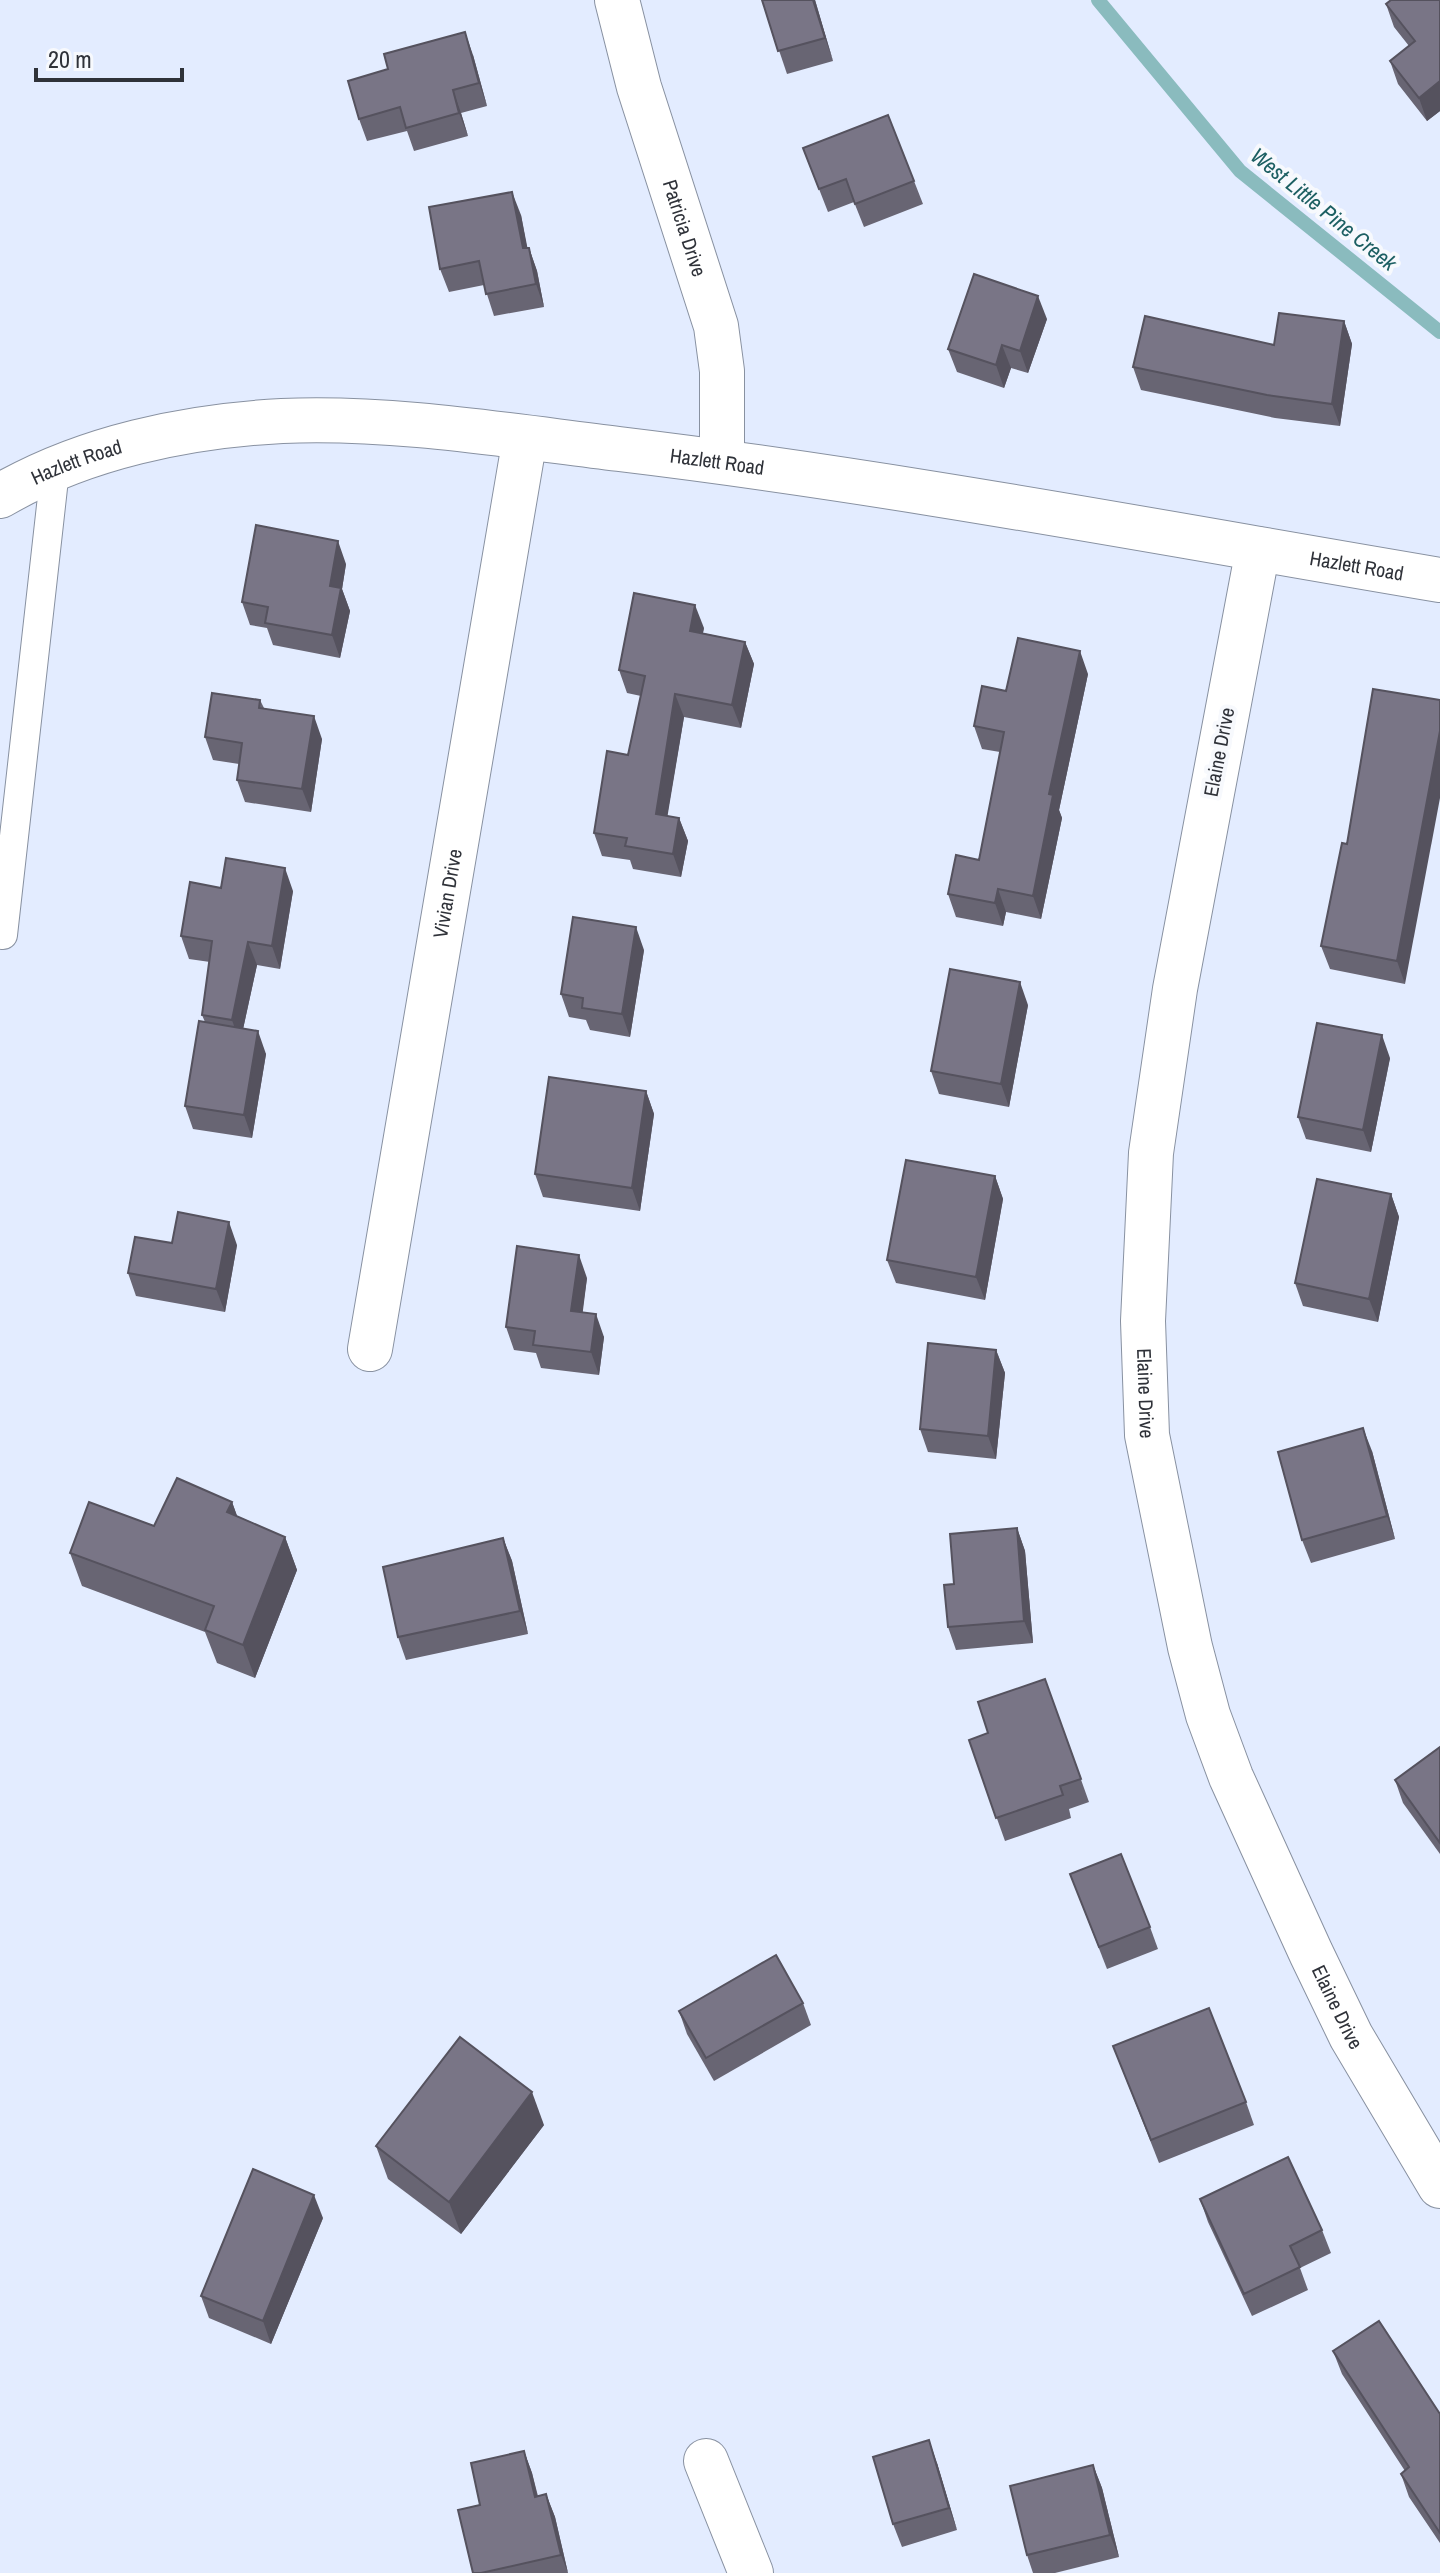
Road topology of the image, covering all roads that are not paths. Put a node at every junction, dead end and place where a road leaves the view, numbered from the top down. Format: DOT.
graph roads {
  1 [pos="617,0"];
  2 [pos="525,438"];
  3 [pos="722,461"];
  4 [pos="55,470"];
  5 [pos="0,496"];
  6 [pos="1258,549"];
  7 [pos="1440,580"];
  8 [pos="3,935"];
  9 [pos="370,1349"];
  10 [pos="1440,2186"];
  11 [pos="706,2461"];
  12 [pos="751,2573"];
  1 -- 3 [label="street, Patricia Drive"];
  2 -- 3 [label="street, Hazlett Road"];
  2 -- 4 [label="street, Hazlett Road"];
  2 -- 9 [label="street, Vivian Drive"];
  3 -- 6 [label="street, Hazlett Road"];
  4 -- 5 [label="street, Hazlett Road"];
  4 -- 8 [label="lane"];
  6 -- 7 [label="street, Hazlett Road"];
  6 -- 10 [label="street, Elaine Drive"];
  11 -- 12 [label="street"];
}
